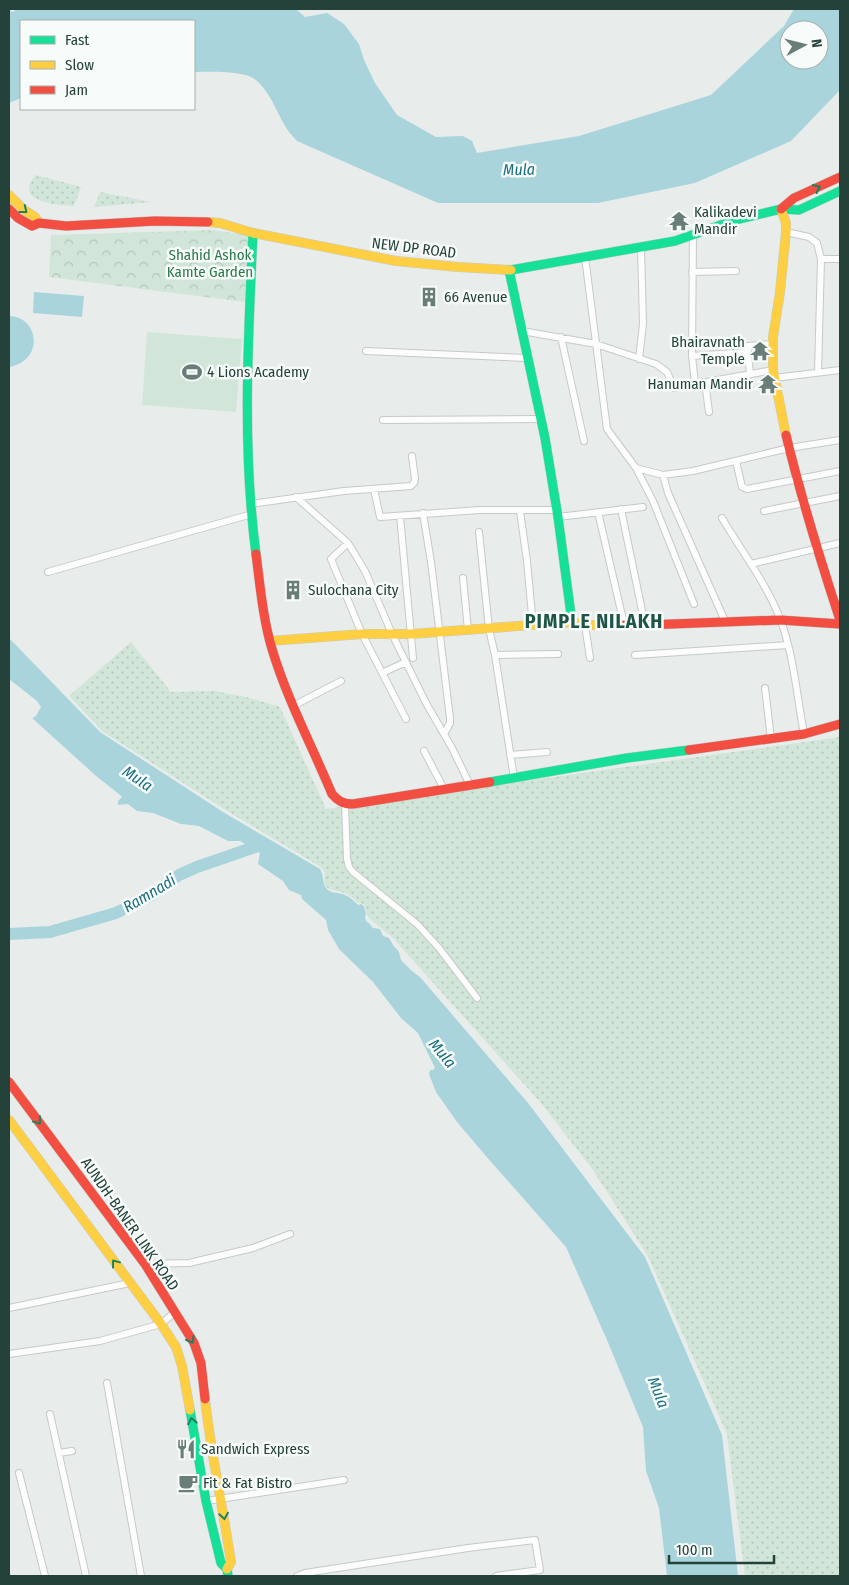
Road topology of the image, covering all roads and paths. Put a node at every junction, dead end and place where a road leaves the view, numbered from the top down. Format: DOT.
graph roads {
  1 [pos="840,177"];
  2 [pos="840,191"];
  3 [pos="9,195"];
  4 [pos="9,209"];
  5 [pos="781,209"];
  6 [pos="40,223"];
  7 [pos="786,232"];
  8 [pos="252,233"];
  9 [pos="693,234"];
  10 [pos="642,248"];
  11 [pos="585,257"];
  12 [pos="840,258"];
  13 [pos="821,259"];
  14 [pos="510,270"];
  15 [pos="736,271"];
  16 [pos="692,272"];
  17 [pos="522,331"];
  18 [pos="561,337"];
  19 [pos="596,344"];
  20 [pos="773,344"];
  21 [pos="366,351"];
  22 [pos="748,352"];
  23 [pos="692,356"];
  24 [pos="527,358"];
  25 [pos="639,359"];
  26 [pos="840,370"];
  27 [pos="818,372"];
  28 [pos="750,374"];
  29 [pos="773,374"];
  30 [pos="705,382"];
  31 [pos="695,384"];
  32 [pos="708,412"];
  33 [pos="541,419"];
  34 [pos="383,420"];
  35 [pos="840,440"];
  36 [pos="584,441"];
  37 [pos="789,448"];
  38 [pos="412,456"];
  39 [pos="736,461"];
  40 [pos="636,468"];
  41 [pos="840,471"];
  42 [pos="663,475"];
  43 [pos="796,479"];
  44 [pos="374,489"];
  45 [pos="840,496"];
  46 [pos="296,497"];
  47 [pos="803,502"];
  48 [pos="250,504"];
  49 [pos="643,507"];
  50 [pos="621,509"];
  51 [pos="520,511"];
  52 [pos="764,511"];
  53 [pos="598,512"];
  54 [pos="423,513"];
  55 [pos="252,514"];
  56 [pos="558,514"];
  57 [pos="400,516"];
  58 [pos="722,518"];
  59 [pos="480,532"];
  60 [pos="348,543"];
  61 [pos="840,543"];
  62 [pos="816,548"];
  63 [pos="751,564"];
  64 [pos="48,572"];
  65 [pos="463,578"];
  66 [pos="694,604"];
  67 [pos="780,620"];
  68 [pos="840,620"];
  69 [pos="725,621"];
  70 [pos="572,622"];
  71 [pos="624,624"];
  72 [pos="840,624"];
  73 [pos="585,625"];
  74 [pos="645,625"];
  75 [pos="533,626"];
  76 [pos="489,629"];
  77 [pos="468,630"];
  78 [pos="440,632"];
  79 [pos="362,634"];
  80 [pos="392,634"];
  81 [pos="411,634"];
  82 [pos="270,641"];
  83 [pos="788,645"];
  84 [pos="558,654"];
  85 [pos="495,655"];
  86 [pos="635,655"];
  87 [pos="413,658"];
  88 [pos="590,658"];
  89 [pos="406,662"];
  90 [pos="382,673"];
  91 [pos="341,681"];
  92 [pos="765,688"];
  93 [pos="293,706"];
  94 [pos="406,719"];
  95 [pos="840,724"];
  96 [pos="444,734"];
  97 [pos="804,734"];
  98 [pos="771,739"];
  99 [pos="424,751"];
  100 [pos="547,752"];
  101 [pos="510,755"];
  102 [pos="514,778"];
  103 [pos="470,785"];
  104 [pos="444,789"];
  105 [pos="344,804"];
  106 [pos="477,998"];
  107 [pos="10,1086"];
  108 [pos="9,1120"];
  109 [pos="290,1234"];
  110 [pos="145,1264"];
  111 [pos="130,1283"];
  112 [pos="9,1308"];
  113 [pos="175,1312"];
  114 [pos="161,1324"];
  115 [pos="9,1354"];
  116 [pos="107,1383"];
  117 [pos="50,1414"];
  118 [pos="72,1451"];
  119 [pos="59,1454"];
  120 [pos="19,1473"];
  121 [pos="344,1480"];
  122 [pos="221,1498"];
  123 [pos="206,1501"];
  124 [pos="228,1573"];
  125 [pos="45,1576"];
  126 [pos="86,1576"];
  127 [pos="142,1576"];
  128 [pos="297,1576"];
  129 [pos="496,1576"];
  5 -- 1 [label="street, NEW DP ROAD, one-way"];
  2 -- 5 [label="street, NEW DP ROAD"];
  3 -- 6 [label="street, one-way"];
  4 -- 6 [label="street, NEW DP ROAD"];
  5 -- 7 [label="street"];
  5 -- 9 [label="street, NEW DP ROAD"];
  6 -- 8 [label="street, NEW DP ROAD"];
  7 -- 13 [label="street"];
  7 -- 20 [label="street"];
  8 -- 14 [label="street, NEW DP ROAD"];
  8 -- 48 [label="street"];
  9 -- 10 [label="street, NEW DP ROAD"];
  9 -- 16 [label="street"];
  10 -- 11 [label="street, NEW DP ROAD"];
  10 -- 25 [label="street"];
  11 -- 14 [label="street, NEW DP ROAD"];
  11 -- 19 [label="street"];
  12 -- 13 [label="street"];
  13 -- 27 [label="street"];
  14 -- 17 [label="street"];
  15 -- 16 [label="street"];
  16 -- 23 [label="street"];
  17 -- 18 [label="street"];
  17 -- 24 [label="street"];
  18 -- 19 [label="street"];
  18 -- 36 [label="street"];
  19 -- 25 [label="street"];
  19 -- 40 [label="street"];
  20 -- 22 [label="street"];
  20 -- 29 [label="street"];
  21 -- 24 [label="street"];
  22 -- 23 [label="street"];
  22 -- 28 [label="street"];
  23 -- 31 [label="street"];
  24 -- 33 [label="street"];
  25 -- 31 [label="street"];
  26 -- 27 [label="street"];
  27 -- 29 [label="street"];
  28 -- 29 [label="street"];
  28 -- 30 [label="street"];
  29 -- 37 [label="street"];
  30 -- 31 [label="street"];
  30 -- 32 [label="street"];
  33 -- 34 [label="street"];
  33 -- 56 [label="street"];
  35 -- 37 [label="street"];
  37 -- 39 [label="street"];
  37 -- 43 [label="street"];
  38 -- 44 [label="street"];
  39 -- 42 [label="street"];
  39 -- 43 [label="street"];
  40 -- 42 [label="street"];
  40 -- 66 [label="street"];
  41 -- 43 [label="street"];
  42 -- 69 [label="street"];
  43 -- 47 [label="street"];
  44 -- 46 [label="street"];
  44 -- 57 [label="street"];
  45 -- 47 [label="street"];
  46 -- 48 [label="street"];
  46 -- 60 [label="street"];
  47 -- 52 [label="street"];
  47 -- 62 [label="street"];
  48 -- 55 [label="street"];
  49 -- 50 [label="street"];
  50 -- 53 [label="street"];
  50 -- 74 [label="street"];
  51 -- 54 [label="street"];
  51 -- 56 [label="street"];
  51 -- 75 [label="street"];
  53 -- 56 [label="street"];
  53 -- 71 [label="street"];
  54 -- 57 [label="street"];
  54 -- 78 [label="street"];
  55 -- 64 [label="street"];
  55 -- 82 [label="street"];
  56 -- 70 [label="street"];
  57 -- 81 [label="street"];
  58 -- 63 [label="street"];
  59 -- 76 [label="street"];
  60 -- 79 [label="street"];
  60 -- 80 [label="street"];
  61 -- 62 [label="street"];
  62 -- 63 [label="street"];
  62 -- 68 [label="street"];
  63 -- 67 [label="street"];
  65 -- 77 [label="street"];
  67 -- 69 [label="street"];
  67 -- 72 [label="street"];
  67 -- 83 [label="street"];
  69 -- 74 [label="street"];
  70 -- 73 [label="street"];
  70 -- 75 [label="street"];
  71 -- 73 [label="street"];
  71 -- 74 [label="street"];
  73 -- 88 [label="street"];
  75 -- 76 [label="street"];
  76 -- 77 [label="street"];
  76 -- 85 [label="street"];
  77 -- 78 [label="street"];
  78 -- 81 [label="street"];
  78 -- 96 [label="street"];
  79 -- 80 [label="street"];
  79 -- 82 [label="street"];
  79 -- 90 [label="street"];
  80 -- 81 [label="street"];
  80 -- 89 [label="street"];
  81 -- 87 [label="street"];
  82 -- 93 [label="street"];
  83 -- 86 [label="street"];
  83 -- 97 [label="street"];
  84 -- 85 [label="street"];
  85 -- 101 [label="street"];
  89 -- 90 [label="street"];
  89 -- 96 [label="street"];
  90 -- 94 [label="street"];
  91 -- 93 [label="street"];
  92 -- 98 [label="street"];
  93 -- 105 [label="street"];
  95 -- 97 [label="street"];
  96 -- 103 [label="street"];
  97 -- 98 [label="street"];
  98 -- 102 [label="street"];
  99 -- 104 [label="street"];
  100 -- 101 [label="street"];
  101 -- 102 [label="street"];
  102 -- 103 [label="street"];
  103 -- 104 [label="street"];
  104 -- 105 [label="street"];
  105 -- 106 [label="street"];
  107 -- 110 [label="street, AUNDH-BANER LINK ROAD, one-way"];
  111 -- 108 [label="street, AUNDH-BANER LINK ROAD, one-way"];
  109 -- 110 [label="street"];
  110 -- 113 [label="street, AUNDH-BANER LINK ROAD"];
  111 -- 112 [label="street"];
  111 -- 114 [label="street, AUNDH-BANER LINK ROAD"];
  113 -- 114 [label="street"];
  113 -- 122 [label="street, AUNDH-BANER LINK ROAD, one-way"];
  114 -- 115 [label="street"];
  123 -- 114 [label="street, AUNDH-BANER LINK ROAD, one-way"];
  116 -- 127 [label="street"];
  117 -- 119 [label="street"];
  118 -- 119 [label="street"];
  119 -- 126 [label="street"];
  120 -- 125 [label="street"];
  121 -- 122 [label="street"];
  122 -- 123 [label="street"];
  122 -- 124 [label="street, AUNDH-BANER LINK ROAD, one-way"];
  123 -- 124 [label="street, AUNDH-BANER LINK ROAD"];
  128 -- 129 [label="street"];
}
